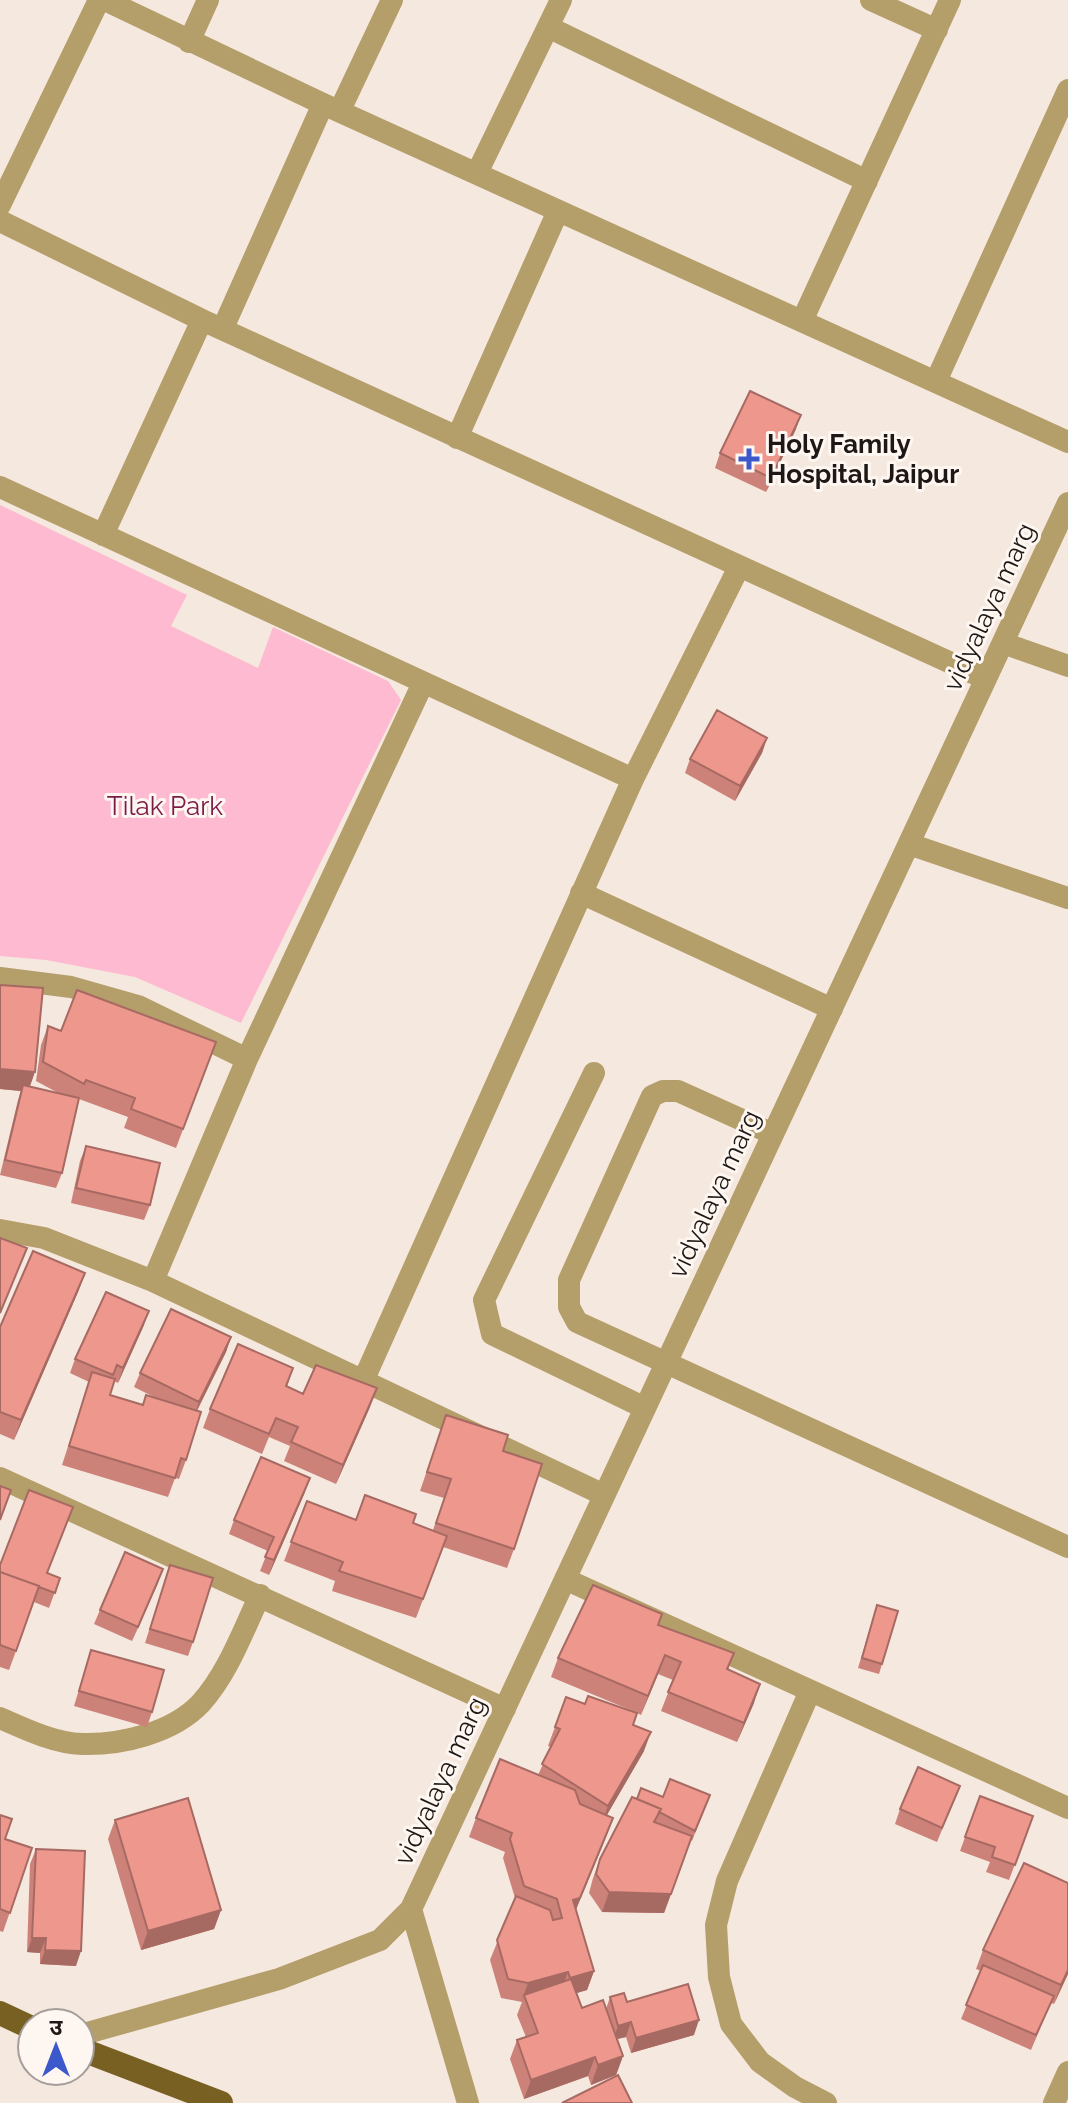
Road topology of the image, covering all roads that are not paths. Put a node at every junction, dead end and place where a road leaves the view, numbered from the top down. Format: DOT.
graph roads {
  1 [pos="99,0"];
  2 [pos="105,0"];
  3 [pos="208,0"];
  4 [pos="392,0"];
  5 [pos="561,0"];
  6 [pos="871,0"];
  7 [pos="950,0"];
  8 [pos="548,27"];
  9 [pos="937,30"];
  10 [pos="189,42"];
  11 [pos="1068,90"];
  12 [pos="332,107"];
  13 [pos="478,171"];
  14 [pos="867,181"];
  15 [pos="0,205"];
  16 [pos="558,211"];
  17 [pos="0,221"];
  18 [pos="802,321"];
  19 [pos="212,324"];
  20 [pos="937,379"];
  21 [pos="457,438"];
  22 [pos="1068,442"];
  23 [pos="0,487"];
  24 [pos="1068,503"];
  25 [pos="103,535"];
  26 [pos="739,567"];
  27 [pos="1003,643"];
  28 [pos="1068,666"];
  29 [pos="986,679"];
  30 [pos="423,683"];
  31 [pos="633,779"];
  32 [pos="909,844"];
  33 [pos="581,893"];
  34 [pos="1068,898"];
  35 [pos="0,978"];
  36 [pos="832,1009"];
  37 [pos="247,1059"];
  38 [pos="594,1073"];
  39 [pos="773,1134"];
  40 [pos="0,1230"];
  41 [pos="153,1281"];
  42 [pos="666,1364"];
  43 [pos="364,1379"];
  44 [pos="645,1408"];
  45 [pos="0,1478"];
  46 [pos="604,1495"];
  47 [pos="1068,1547"];
  48 [pos="565,1579"];
  49 [pos="260,1595"];
  50 [pos="810,1691"];
  51 [pos="505,1709"];
  52 [pos="0,1718"];
  53 [pos="1068,1808"];
  54 [pos="411,1909"];
  55 [pos="96,2030"];
  56 [pos="96,2055"];
  57 [pos="1068,2072"];
  58 [pos="221,2103"];
  59 [pos="468,2103"];
  60 [pos="826,2103"];
  61 [pos="1054,2103"];
  1 -- 15 [label="street"];
  2 -- 10 [label="street"];
  3 -- 10 [label="street"];
  4 -- 12 [label="street"];
  5 -- 8 [label="street"];
  6 -- 9 [label="street"];
  7 -- 9 [label="street"];
  8 -- 13 [label="street"];
  8 -- 14 [label="street"];
  9 -- 14 [label="street"];
  10 -- 12 [label="street"];
  11 -- 20 [label="street"];
  12 -- 13 [label="street"];
  12 -- 19 [label="street"];
  13 -- 16 [label="street"];
  14 -- 18 [label="street"];
  16 -- 18 [label="street"];
  16 -- 21 [label="street"];
  17 -- 19 [label="street"];
  18 -- 20 [label="street"];
  19 -- 21 [label="street"];
  19 -- 25 [label="street"];
  20 -- 22 [label="street"];
  21 -- 26 [label="street"];
  23 -- 25 [label="street"];
  24 -- 27 [label="street, vidyalaya marg"];
  25 -- 30 [label="street"];
  26 -- 29 [label="street"];
  26 -- 31 [label="street"];
  27 -- 28 [label="street"];
  27 -- 29 [label="street, vidyalaya marg"];
  29 -- 32 [label="street, vidyalaya marg"];
  30 -- 31 [label="street"];
  30 -- 37 [label="street"];
  31 -- 33 [label="street"];
  32 -- 34 [label="street"];
  32 -- 36 [label="street, vidyalaya marg"];
  33 -- 36 [label="street"];
  33 -- 43 [label="street"];
  35 -- 37 [label="street"];
  36 -- 39 [label="street, vidyalaya marg"];
  37 -- 41 [label="street"];
  38 -- 44 [label="street"];
  39 -- 42 [label="street, vidyalaya marg"];
  39 -- 42 [label="street"];
  40 -- 41 [label="street"];
  41 -- 43 [label="street"];
  42 -- 44 [label="street, vidyalaya marg"];
  42 -- 47 [label="street"];
  43 -- 46 [label="street"];
  44 -- 46 [label="street, vidyalaya marg"];
  45 -- 49 [label="street"];
  46 -- 48 [label="street, vidyalaya marg"];
  48 -- 50 [label="street"];
  48 -- 51 [label="street, vidyalaya marg"];
  49 -- 51 [label="street"];
  49 -- 52 [label="street"];
  50 -- 53 [label="street"];
  50 -- 60 [label="street"];
  51 -- 54 [label="street, vidyalaya marg"];
  54 -- 55 [label="street, vidyalaya marg"];
  54 -- 59 [label="street"];
  56 -- 58 [label="main road"];
  57 -- 61 [label="street"];
}
